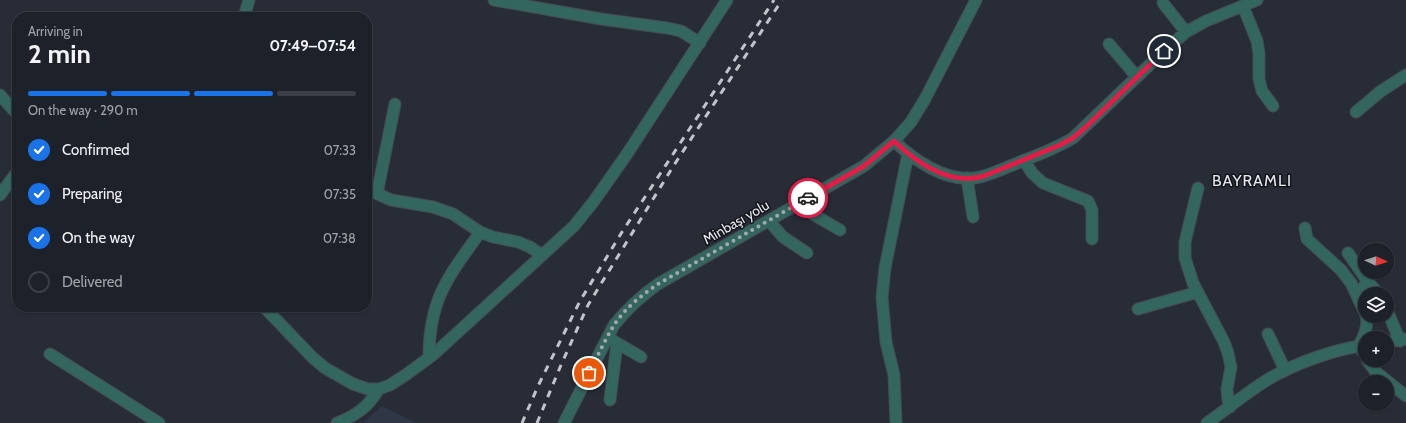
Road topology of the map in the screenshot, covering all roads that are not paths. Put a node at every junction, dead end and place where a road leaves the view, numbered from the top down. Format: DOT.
graph roads {
  1 [pos="249,0"];
  2 [pos="494,0"];
  3 [pos="727,0"];
  4 [pos="976,0"];
  5 [pos="1257,0"];
  6 [pos="1163,3"];
  7 [pos="1243,6"];
  8 [pos="245,12"];
  9 [pos="1186,32"];
  10 [pos="700,43"];
  11 [pos="1108,44"];
  12 [pos="1406,75"];
  13 [pos="1138,77"];
  14 [pos="0,95"];
  15 [pos="395,104"];
  16 [pos="1273,106"];
  17 [pos="12,108"];
  18 [pos="1356,112"];
  19 [pos="894,141"];
  20 [pos="908,154"];
  21 [pos="1024,160"];
  22 [pos="967,178"];
  23 [pos="12,179"];
  24 [pos="1198,188"];
  25 [pos="372,192"];
  26 [pos="0,195"];
  27 [pos="803,201"];
  28 [pos="973,217"];
  29 [pos="769,221"];
  30 [pos="1305,228"];
  31 [pos="840,230"];
  32 [pos="480,232"];
  33 [pos="1092,239"];
  34 [pos="807,253"];
  35 [pos="1348,253"];
  36 [pos="542,256"];
  37 [pos="1369,283"];
  38 [pos="1373,287"];
  39 [pos="1198,292"];
  40 [pos="1355,292"];
  41 [pos="1358,299"];
  42 [pos="1138,309"];
  43 [pos="269,312"];
  44 [pos="1394,323"];
  45 [pos="1268,334"];
  46 [pos="612,340"];
  47 [pos="1403,340"];
  48 [pos="1358,347"];
  49 [pos="50,354"];
  50 [pos="430,357"];
  51 [pos="641,357"];
  52 [pos="1372,367"];
  53 [pos="1285,370"];
  54 [pos="379,389"];
  55 [pos="1406,396"];
  56 [pos="610,400"];
  57 [pos="1230,407"];
  58 [pos="159,423"];
  59 [pos="337,423"];
  60 [pos="564,423"];
  61 [pos="896,423"];
  62 [pos="1207,423"];
  1 -- 8 [label="street"];
  2 -- 10 [label="street"];
  3 -- 10 [label="street"];
  4 -- 19 [label="street, Minbaşı yolu"];
  5 -- 7 [label="street"];
  6 -- 9 [label="street"];
  7 -- 9 [label="street"];
  7 -- 16 [label="street"];
  9 -- 13 [label="street"];
  10 -- 36 [label="street"];
  11 -- 13 [label="street"];
  12 -- 18 [label="street"];
  13 -- 21 [label="street"];
  14 -- 17 [label="street"];
  15 -- 25 [label="street"];
  19 -- 20 [label="street"];
  19 -- 27 [label="street, Minbaşı yolu"];
  20 -- 22 [label="street"];
  20 -- 61 [label="street"];
  21 -- 22 [label="street"];
  21 -- 33 [label="street"];
  22 -- 28 [label="street"];
  23 -- 26 [label="street"];
  24 -- 39 [label="street"];
  25 -- 32 [label="street"];
  27 -- 29 [label="street, Minbaşı yolu"];
  27 -- 31 [label="street"];
  29 -- 34 [label="street"];
  29 -- 46 [label="street, Minbaşı yolu"];
  30 -- 40 [label="street"];
  32 -- 36 [label="street"];
  32 -- 50 [label="street"];
  35 -- 37 [label="street"];
  36 -- 50 [label="street"];
  37 -- 38 [label="street"];
  37 -- 40 [label="street"];
  39 -- 42 [label="street"];
  39 -- 57 [label="street"];
  40 -- 41 [label="street"];
  43 -- 54 [label="street"];
  44 -- 47 [label="street"];
  45 -- 53 [label="street"];
  46 -- 51 [label="street"];
  46 -- 56 [label="street"];
  46 -- 60 [label="street, Minbaşı yolu"];
  48 -- 53 [label="street"];
  49 -- 58 [label="street"];
  50 -- 54 [label="street"];
  52 -- 55 [label="street"];
  53 -- 57 [label="street"];
  54 -- 59 [label="street"];
  57 -- 62 [label="street"];
}
